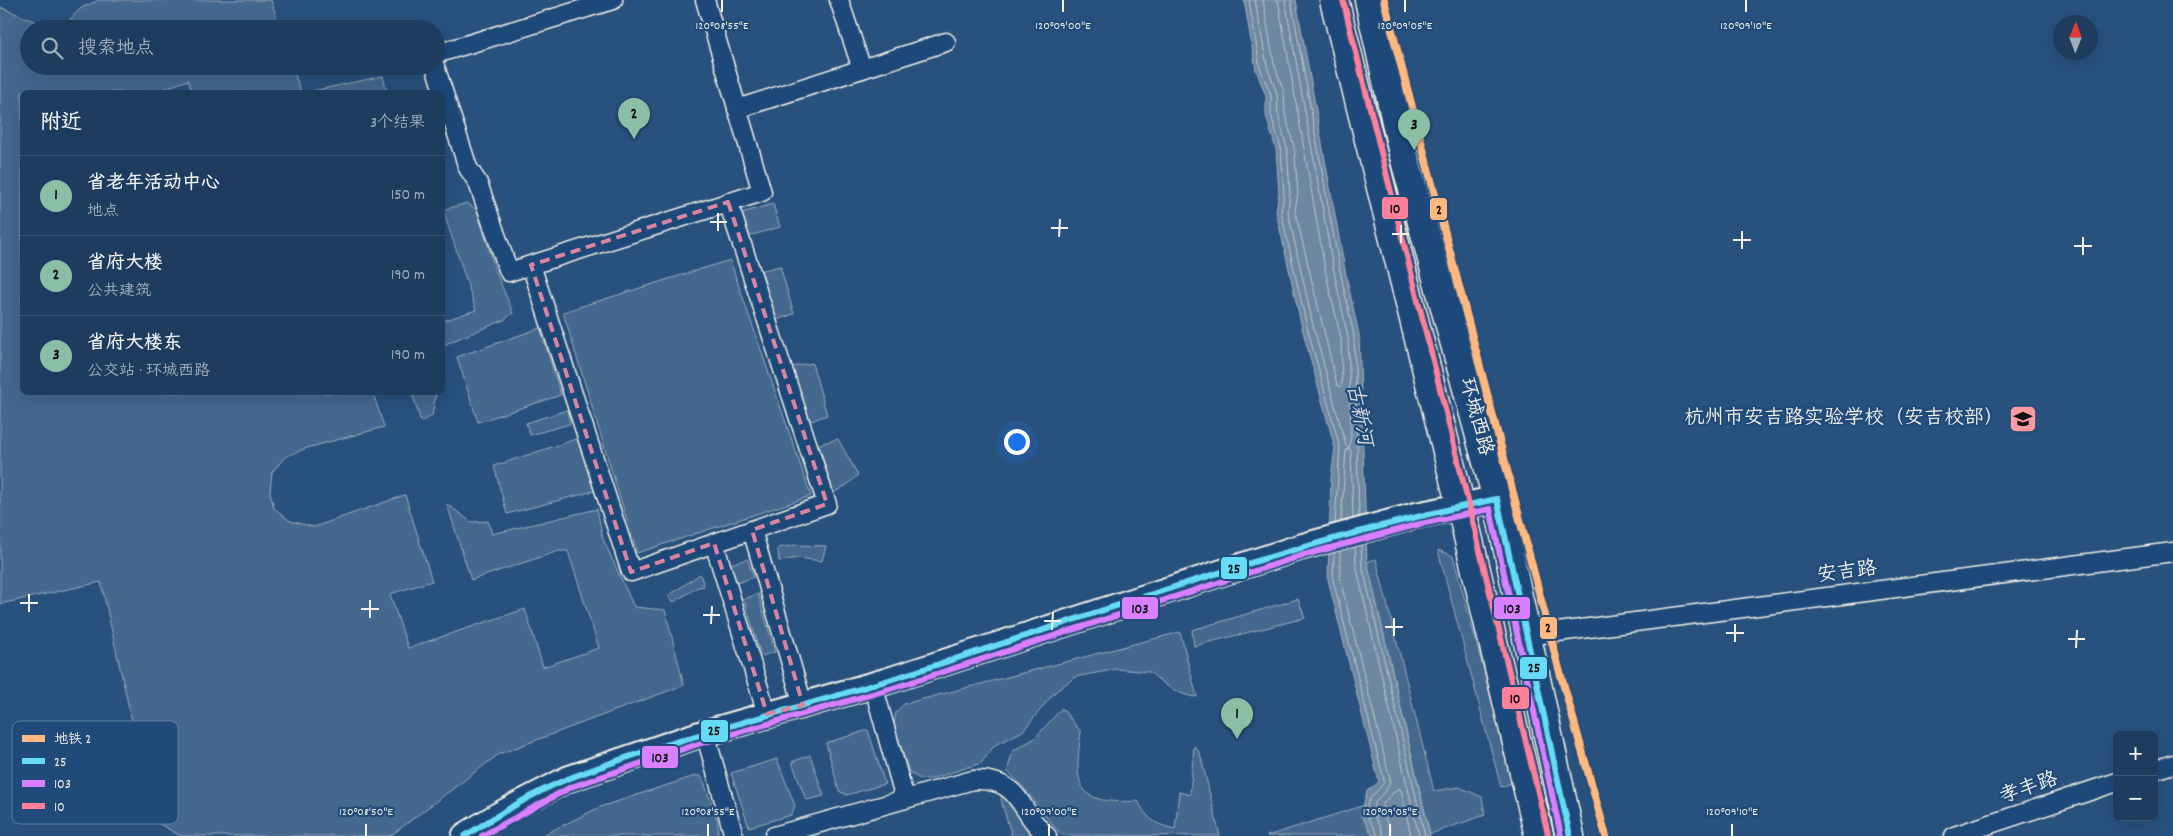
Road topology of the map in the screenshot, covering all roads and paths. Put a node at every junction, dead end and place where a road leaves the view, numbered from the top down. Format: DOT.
graph roads {
  1 [pos="613,0"];
  2 [pos="705,0"];
  3 [pos="839,0"];
  4 [pos="1334,0"];
  5 [pos="1370,0"];
  6 [pos="946,42"];
  7 [pos="445,51"];
  8 [pos="862,69"];
  9 [pos="438,75"];
  10 [pos="443,90"];
  11 [pos="445,97"];
  12 [pos="737,109"];
  13 [pos="728,202"];
  14 [pos="531,265"];
  15 [pos="1497,499"];
  16 [pos="1461,507"];
  17 [pos="752,530"];
  18 [pos="714,543"];
  19 [pos="2173,552"];
  20 [pos="1527,636"];
  21 [pos="873,686"];
  22 [pos="804,705"];
  23 [pos="767,714"];
  24 [pos="705,733"];
  25 [pos="2173,764"];
  26 [pos="2158,769"];
  27 [pos="2113,783"];
  28 [pos="905,799"];
  29 [pos="465,836"];
  30 [pos="734,836"];
  31 [pos="774,836"];
  32 [pos="1047,836"];
  33 [pos="1539,836"];
  34 [pos="1570,836"];
  35 [pos="1954,836"];
  1 -- 7 [label="street"];
  2 -- 12 [label="street"];
  3 -- 8 [label="street"];
  4 -- 16 [label="main road, 环城西路"];
  5 -- 15 [label="main road, 环城西路"];
  6 -- 8 [label="street"];
  8 -- 12 [label="street"];
  9 -- 10 [label="street"];
  11 -- 14 [label="street"];
  12 -- 13 [label="street"];
  13 -- 14 [label="street"];
  13 -- 17 [label="street"];
  14 -- 18 [label="street"];
  15 -- 16 [label="street"];
  15 -- 20 [label="main road, 环城西路"];
  16 -- 21 [label="street"];
  16 -- 33 [label="main road, 环城西路"];
  17 -- 18 [label="street"];
  17 -- 22 [label="street"];
  18 -- 23 [label="street"];
  19 -- 20 [label="street, 安吉路"];
  20 -- 34 [label="main road, 环城西路"];
  21 -- 22 [label="street"];
  21 -- 28 [label="street"];
  22 -- 23 [label="street"];
  23 -- 24 [label="street"];
  24 -- 29 [label="street"];
  24 -- 30 [label="street"];
  25 -- 26 [label="street"];
  27 -- 35 [label="street, 孝丰路"];
  28 -- 31 [label="street"];
  28 -- 32 [label="street"];
}
